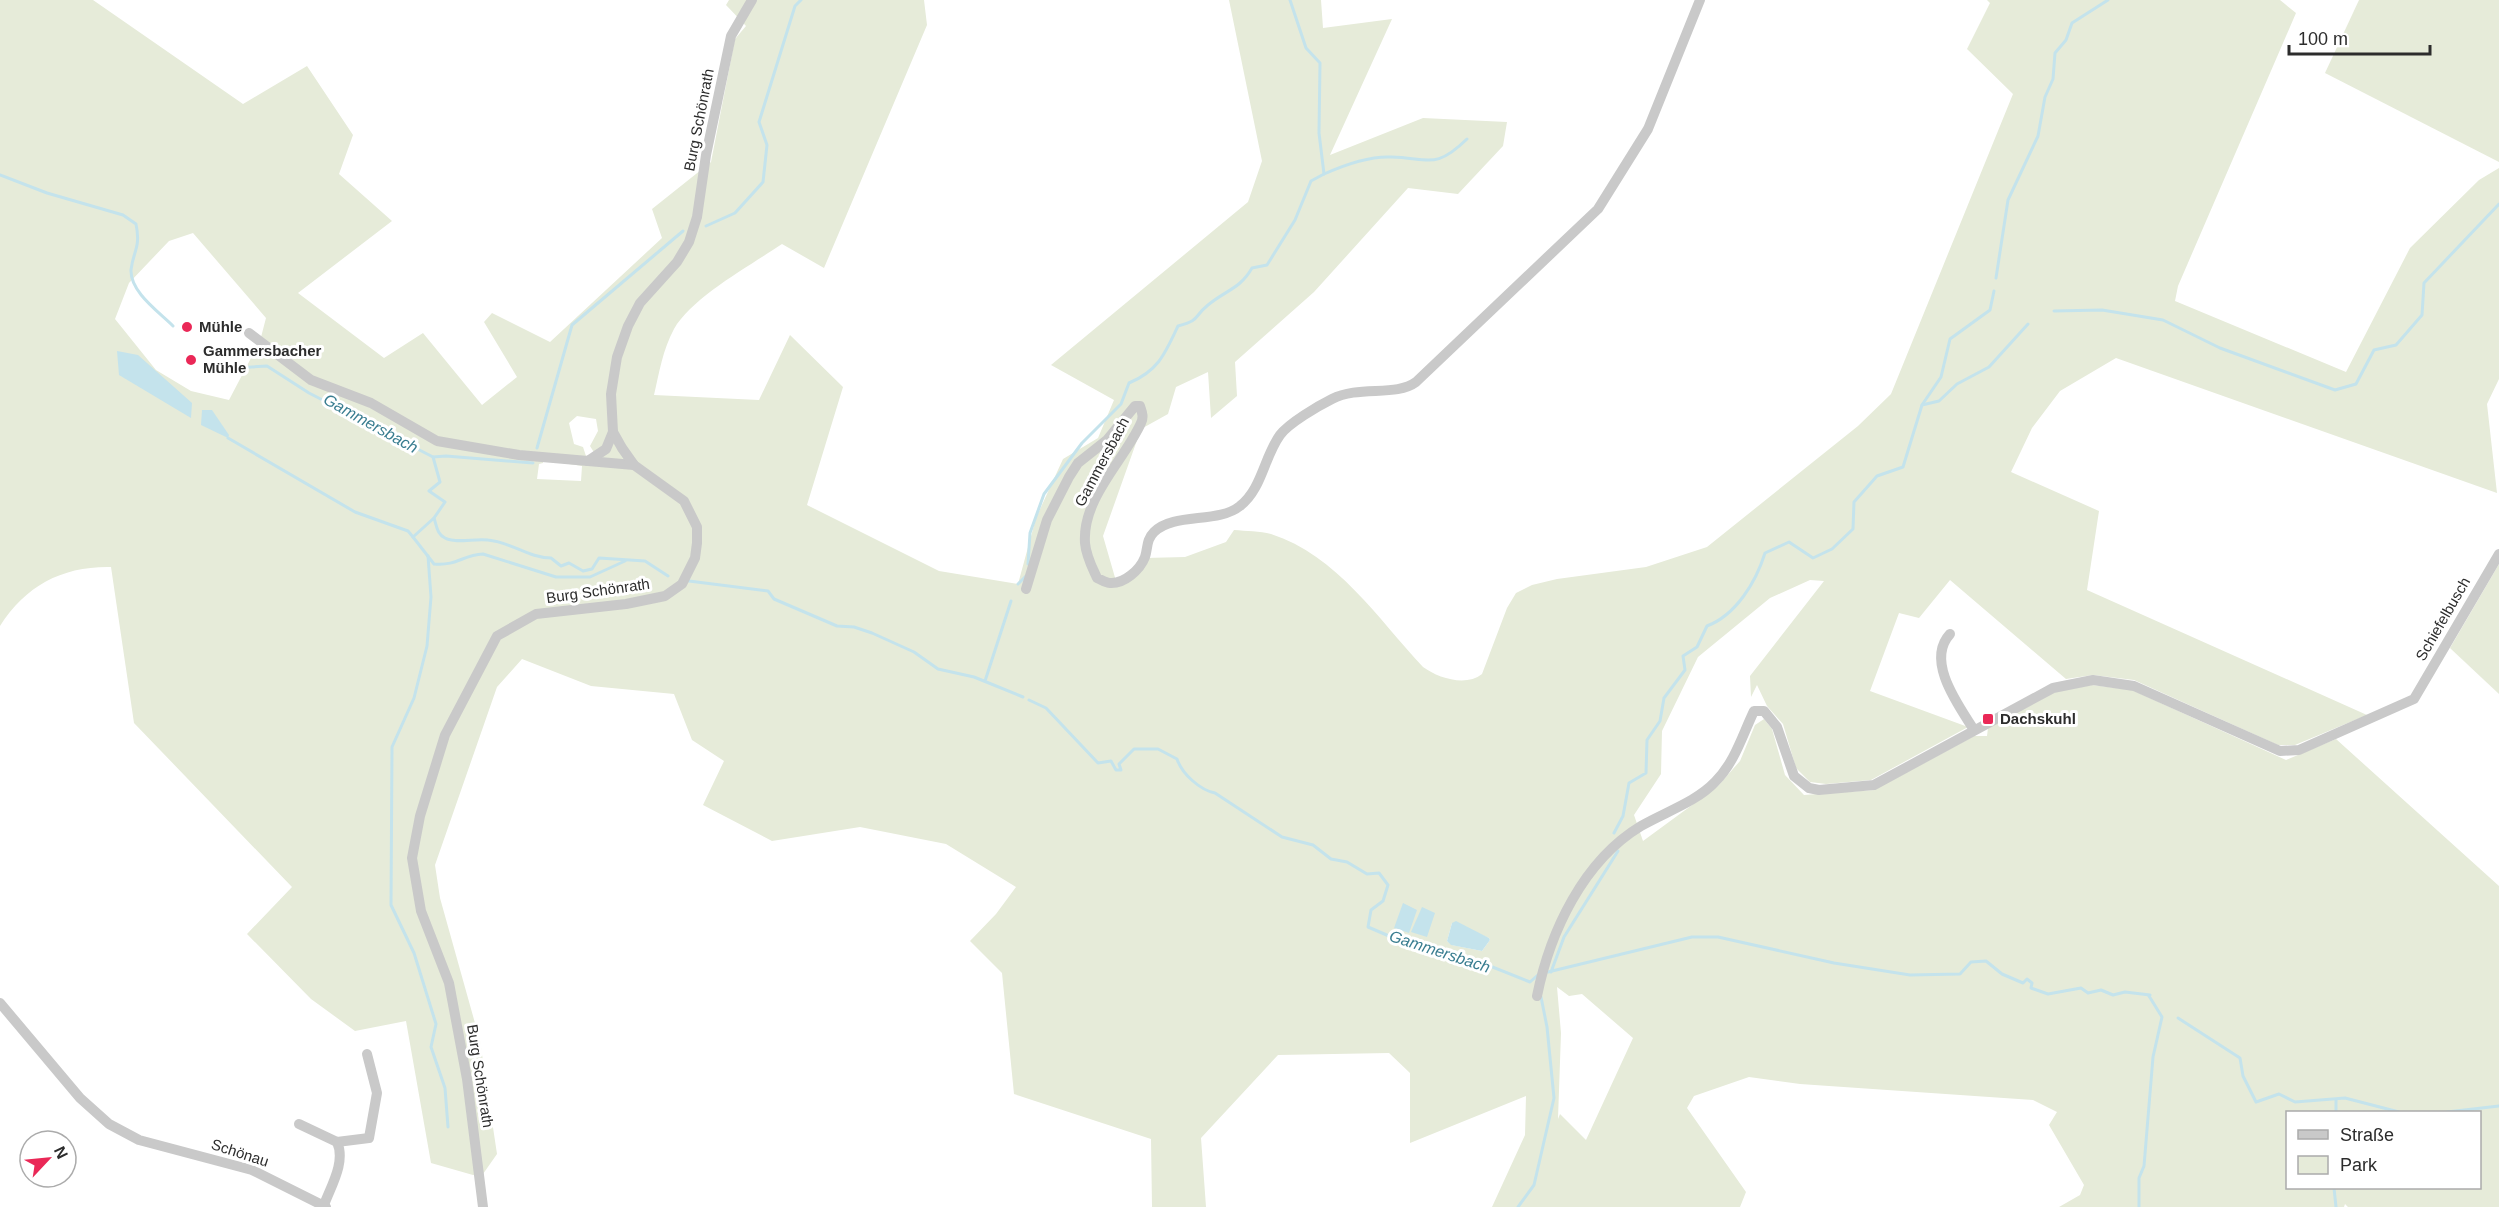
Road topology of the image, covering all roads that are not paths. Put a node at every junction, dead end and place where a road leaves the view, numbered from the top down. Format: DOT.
graph roads {
  1 [pos="752,0"];
  2 [pos="1700,0"];
  3 [pos="249,333"];
  4 [pos="613,432"];
  5 [pos="588,461"];
  6 [pos="634,465"];
  7 [pos="2499,554"];
  8 [pos="1026,589"];
  9 [pos="1950,634"];
  10 [pos="1974,730"];
  11 [pos="1538,996"];
  12 [pos="0,1003"];
  13 [pos="367,1054"];
  14 [pos="299,1124"];
  15 [pos="337,1142"];
  16 [pos="325,1206"];
  17 [pos="483,1207"];
  1 -- 4 [label="street, Burg Schönrath"];
  2 -- 8 [label="street, Gammersbach"];
  3 -- 5 [label="street"];
  4 -- 5 [label="street"];
  4 -- 6 [label="street, Burg Schönrath"];
  5 -- 6 [label="street"];
  6 -- 17 [label="street, Burg Schönrath"];
  7 -- 10 [label="street, Schiefelbusch"];
  9 -- 10 [label="street"];
  10 -- 11 [label="street"];
  12 -- 16 [label="street, Schönau"];
  13 -- 15 [label="street"];
  14 -- 15 [label="street"];
  15 -- 16 [label="street"];
}
